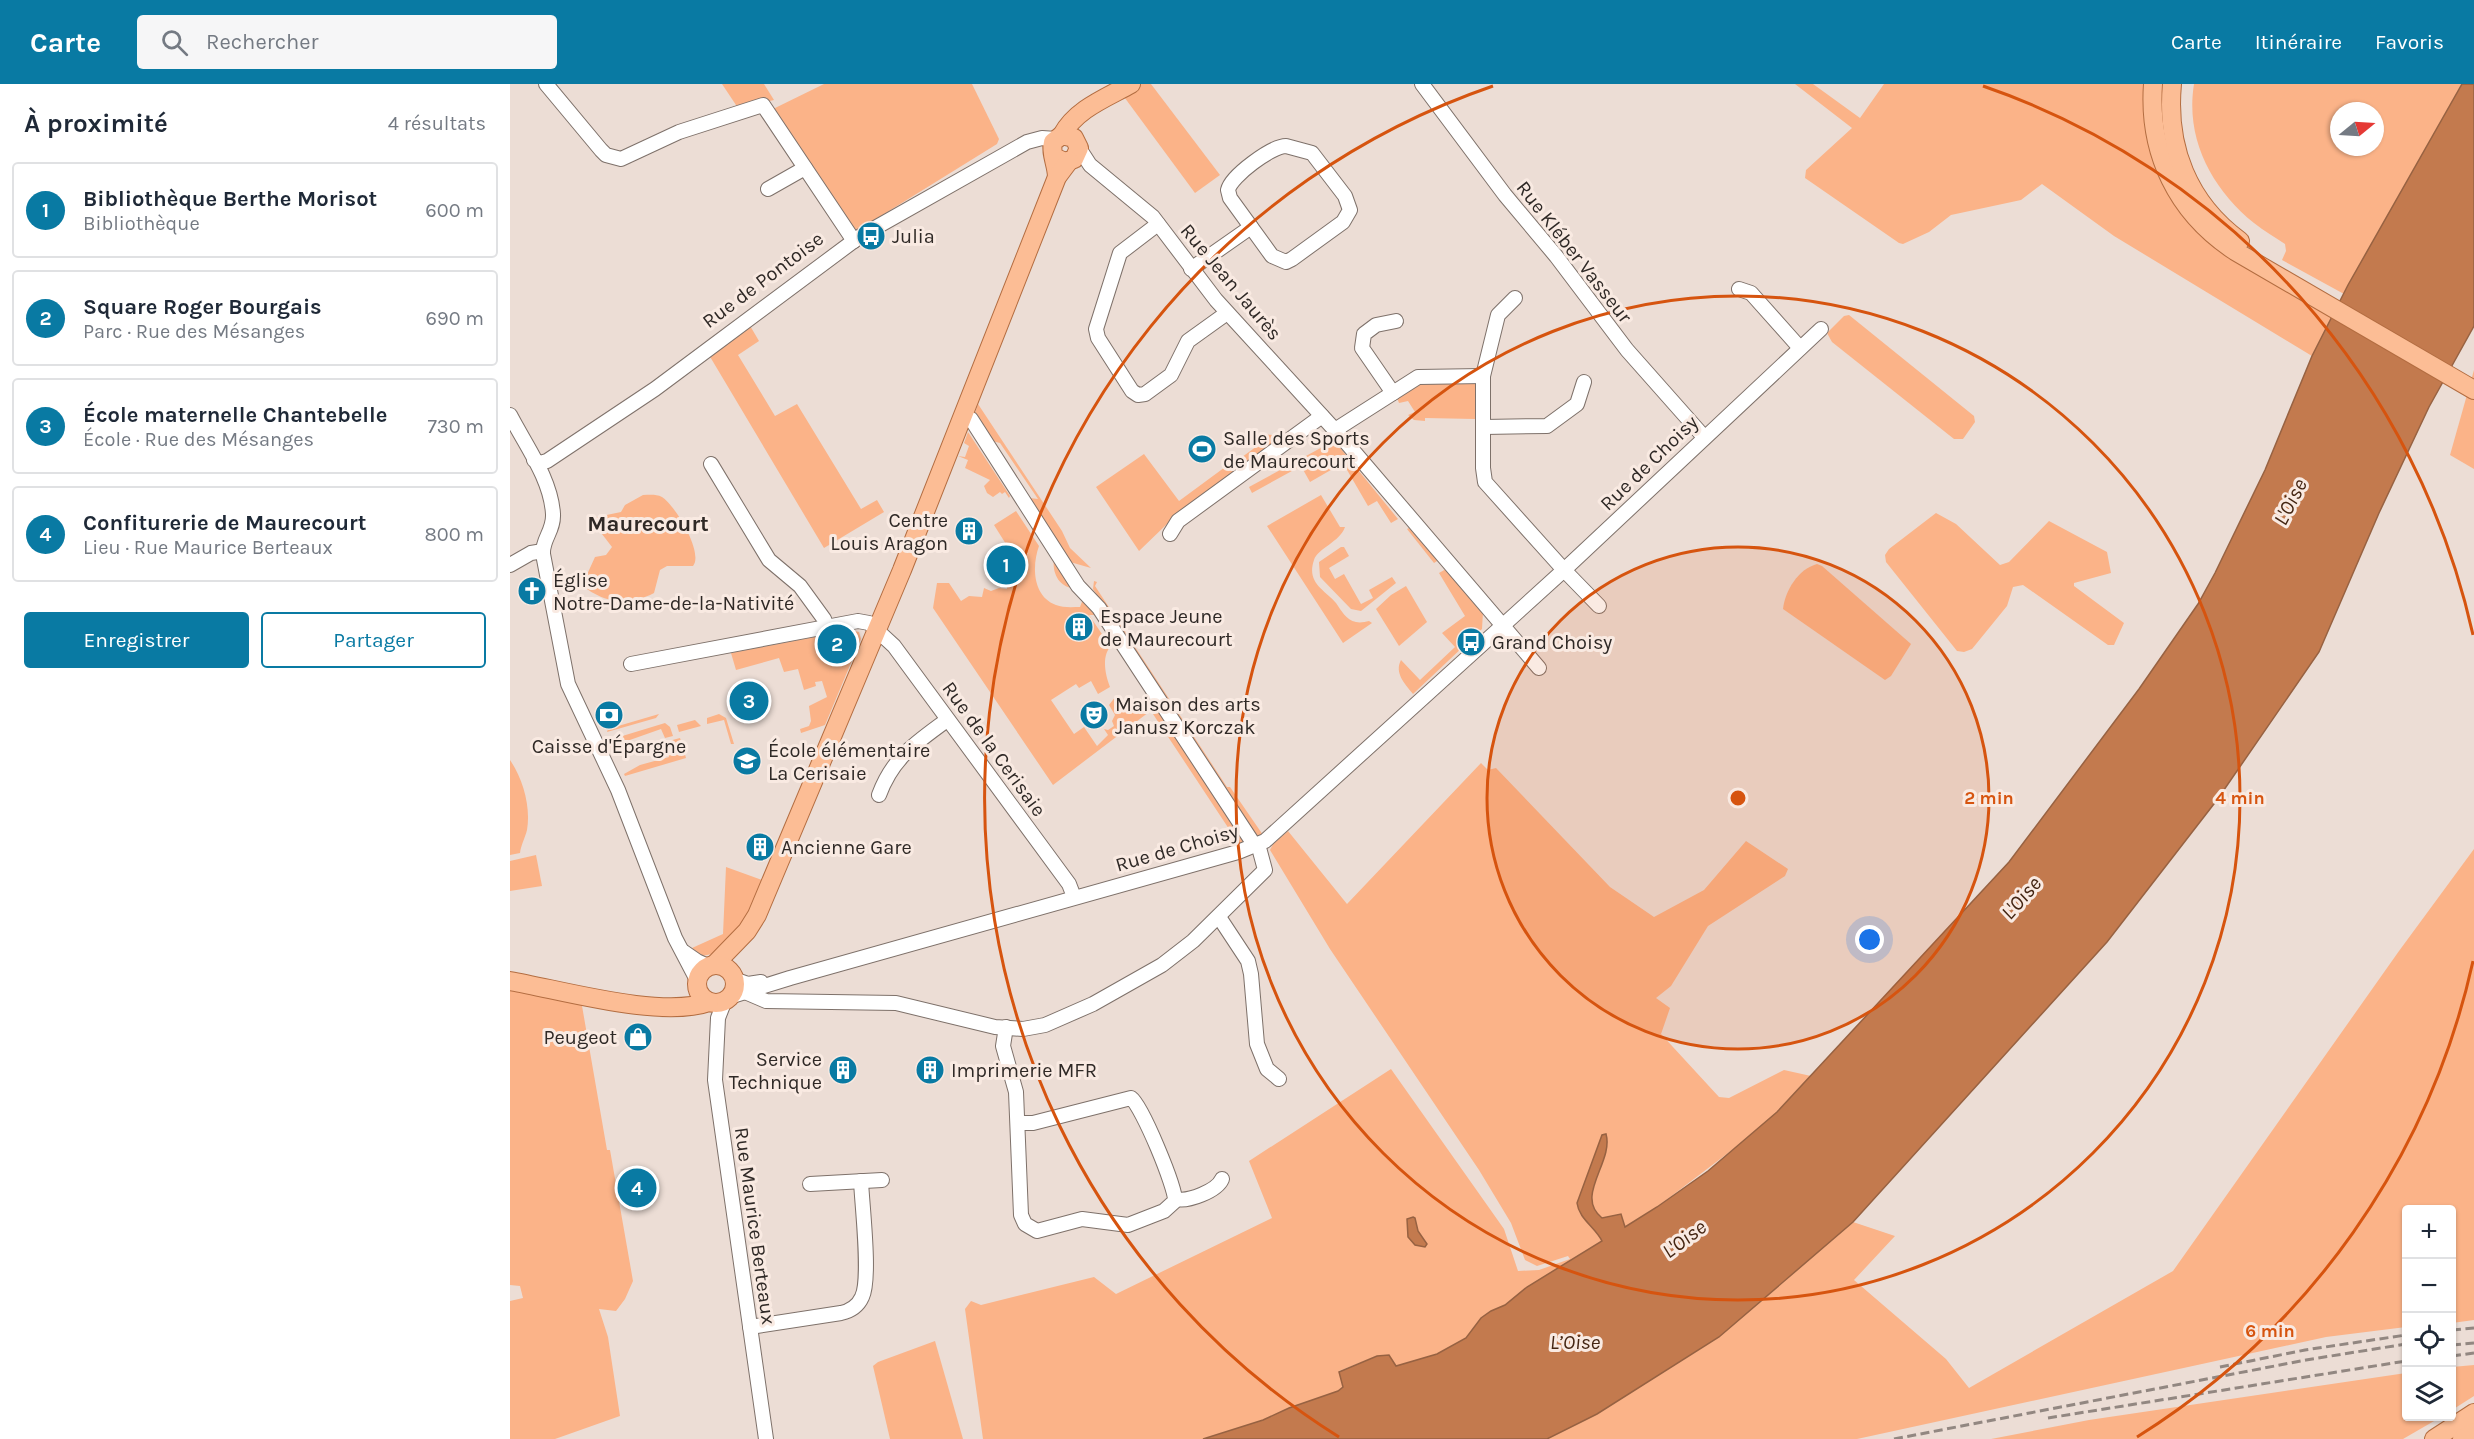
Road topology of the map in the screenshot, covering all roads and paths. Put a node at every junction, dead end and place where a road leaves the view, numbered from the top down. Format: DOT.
graph roads {
  1 [pos="546,84"];
  2 [pos="1422,84"];
  3 [pos="2153,84"];
  4 [pos="2172,84"];
  5 [pos="1122,86"];
  6 [pos="1068,151"];
  7 [pos="805,168"];
  8 [pos="768,189"];
  9 [pos="1158,224"];
  10 [pos="1251,227"];
  11 [pos="854,241"];
  12 [pos="1191,269"];
  13 [pos="2279,271"];
  14 [pos="1738,289"];
  15 [pos="1515,298"];
  16 [pos="1227,313"];
  17 [pos="1396,321"];
  18 [pos="1821,329"];
  19 [pos="2395,339"];
  20 [pos="1800,348"];
  21 [pos="1483,376"];
  22 [pos="2474,379"];
  23 [pos="1584,382"];
  24 [pos="2474,390"];
  25 [pos="1393,393"];
  26 [pos="966,410"];
  27 [pos="510,415"];
  28 [pos="1322,416"];
  29 [pos="1484,427"];
  30 [pos="1335,430"];
  31 [pos="1704,437"];
  32 [pos="554,457"];
  33 [pos="534,460"];
  34 [pos="711,464"];
  35 [pos="551,498"];
  36 [pos="1170,534"];
  37 [pos="544,557"];
  38 [pos="510,565"];
  39 [pos="1564,570"];
  40 [pos="1599,606"];
  41 [pos="1502,625"];
  42 [pos="827,627"];
  43 [pos="877,628"];
  44 [pos="631,664"];
  45 [pos="1539,668"];
  46 [pos="947,720"];
  47 [pos="879,795"];
  48 [pos="1256,845"];
  49 [pos="1074,897"];
  50 [pos="1219,917"];
  51 [pos="510,981"];
  52 [pos="726,984"];
  53 [pos="1006,1027"];
  54 [pos="1279,1078"];
  55 [pos="1018,1123"];
  56 [pos="1222,1179"];
  57 [pos="882,1180"];
  58 [pos="861,1181"];
  59 [pos="810,1184"];
  60 [pos="1176,1199"];
  61 [pos="750,1327"];
  62 [pos="2474,1413"];
  63 [pos="2474,1432"];
  64 [pos="766,1439"];
  65 [pos="2434,1439"];
  66 [pos="2462,1439"];
  1 -- 7 [label="street"];
  2 -- 31 [label="street, Rue Kléber Vasseur"];
  3 -- 13 [label="main road"];
  4 -- 13 [label="main road"];
  5 -- 6 [label="main road"];
  6 -- 9 [label="street, Rue Jean Jaurès"];
  6 -- 11 [label="street, Rue de Pontoise"];
  6 -- 26 [label="main road"];
  7 -- 8 [label="street"];
  7 -- 11 [label="street"];
  9 -- 12 [label="street, Rue Jean Jaurès"];
  9 -- 16 [label="street"];
  10 -- 10 [label="street"];
  10 -- 12 [label="street"];
  11 -- 32 [label="street, Rue de Pontoise"];
  12 -- 16 [label="street, Rue Jean Jaurès"];
  13 -- 19 [label="main road"];
  14 -- 20 [label="street"];
  15 -- 21 [label="street"];
  16 -- 28 [label="street, Rue Jean Jaurès"];
  17 -- 25 [label="street"];
  18 -- 20 [label="street, Rue de Choisy"];
  19 -- 22 [label="main road"];
  19 -- 24 [label="main road"];
  20 -- 31 [label="street, Rue de Choisy"];
  21 -- 25 [label="street"];
  21 -- 29 [label="street"];
  23 -- 29 [label="street"];
  25 -- 30 [label="street"];
  26 -- 43 [label="main road"];
  26 -- 48 [label="street"];
  27 -- 33 [label="street"];
  28 -- 30 [label="street, Rue Jean Jaurès"];
  28 -- 36 [label="street"];
  29 -- 39 [label="street"];
  30 -- 41 [label="street, Rue Jean Jaurès"];
  31 -- 39 [label="street, Rue de Choisy"];
  32 -- 33 [label="street, Rue de Pontoise"];
  32 -- 35 [label="street"];
  33 -- 35 [label="street"];
  34 -- 42 [label="street"];
  35 -- 37 [label="street"];
  37 -- 38 [label="street"];
  37 -- 52 [label="street, Rue Maurice Berteaux"];
  39 -- 40 [label="street"];
  39 -- 41 [label="street, Rue de Choisy"];
  41 -- 45 [label="street"];
  41 -- 48 [label="street, Rue de Choisy"];
  42 -- 43 [label="street"];
  42 -- 44 [label="street"];
  43 -- 46 [label="street, Rue de la Cerisaie"];
  43 -- 52 [label="main road"];
  46 -- 47 [label="street"];
  46 -- 49 [label="street, Rue de la Cerisaie"];
  48 -- 49 [label="street, Rue de Choisy"];
  48 -- 50 [label="street"];
  49 -- 52 [label="street, Rue de Choisy"];
  50 -- 53 [label="street"];
  50 -- 54 [label="street"];
  51 -- 52 [label="main road"];
  52 -- 53 [label="street"];
  52 -- 61 [label="street, Rue Maurice Berteaux"];
  53 -- 55 [label="street"];
  55 -- 60 [label="street"];
  55 -- 60 [label="street"];
  56 -- 60 [label="street"];
  57 -- 58 [label="street"];
  58 -- 59 [label="street"];
  58 -- 61 [label="street"];
  61 -- 64 [label="street, Rue Maurice Berteaux"];
  62 -- 65 [label="main road"];
  63 -- 66 [label="main road"];
}
